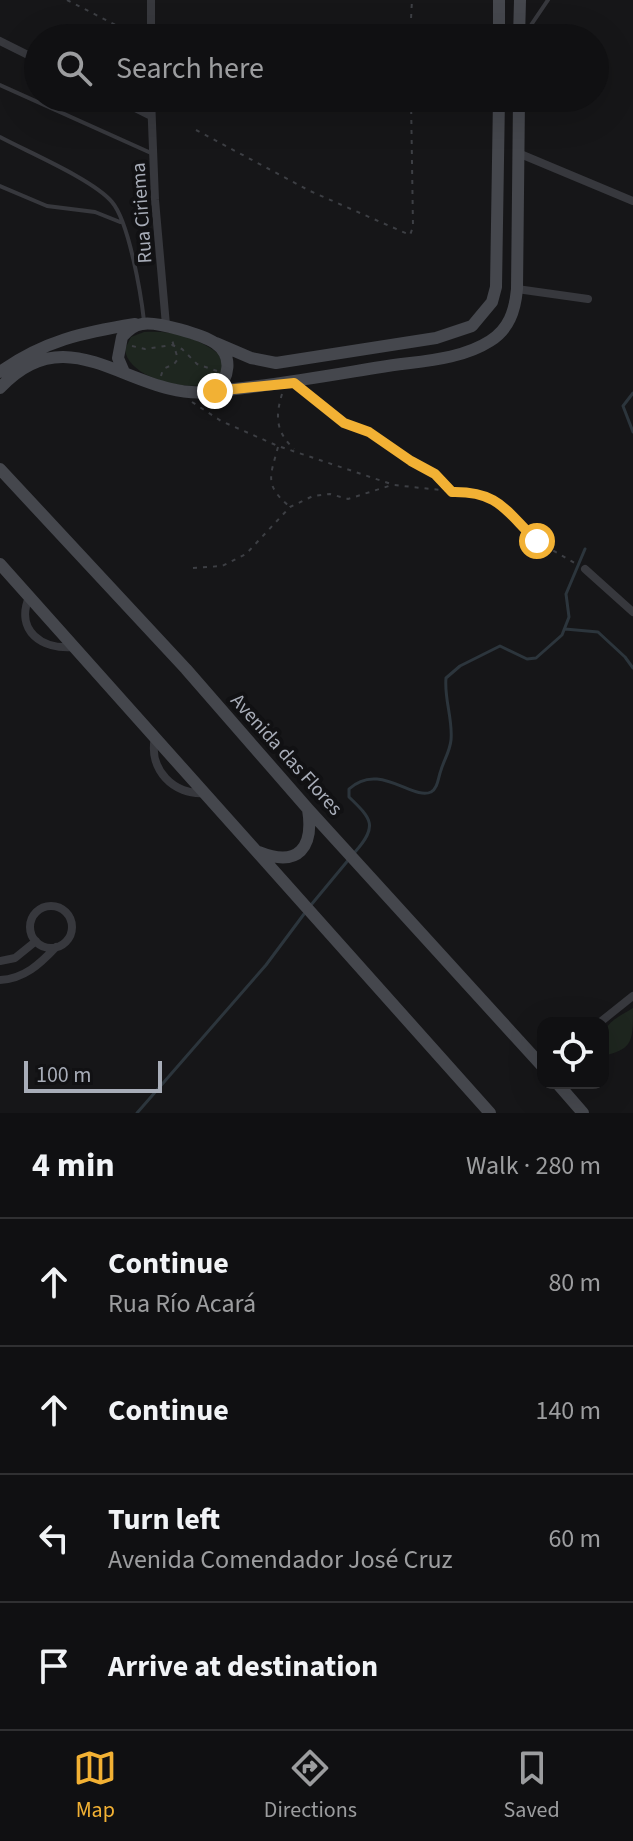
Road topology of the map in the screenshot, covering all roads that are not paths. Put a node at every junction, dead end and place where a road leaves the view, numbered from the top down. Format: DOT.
graph roads {
  1 [pos="151,0"];
  2 [pos="499,0"];
  3 [pos="520,0"];
  4 [pos="548,0"];
  5 [pos="151,24"];
  6 [pos="499,24"];
  7 [pos="519,24"];
  8 [pos="532,24"];
  9 [pos="0,41"];
  10 [pos="24,53"];
  11 [pos="0,85"];
  12 [pos="24,96"];
  13 [pos="60,112"];
  14 [pos="143,112"];
  15 [pos="151,112"];
  16 [pos="499,112"];
  17 [pos="519,112"];
  18 [pos="151,116"];
  19 [pos="0,137"];
  20 [pos="152,153"];
  21 [pos="518,153"];
  22 [pos="0,186"];
  23 [pos="633,201"];
  24 [pos="123,223"];
  25 [pos="517,289"];
  26 [pos="588,299"];
  27 [pos="141,324"];
  28 [pos="169,326"];
  29 [pos="216,343"];
  30 [pos="0,372"];
  31 [pos="124,372"];
  32 [pos="0,388"];
  33 [pos="215,391"];
  34 [pos="0,469"];
  35 [pos="0,564"];
  36 [pos="585,569"];
  37 [pos="29,597"];
  38 [pos="633,612"];
  39 [pos="74,647"];
  40 [pos="155,738"];
  41 [pos="205,793"];
  42 [pos="308,809"];
  43 [pos="256,851"];
  44 [pos="36,941"];
  45 [pos="56,947"];
  46 [pos="0,961"];
  47 [pos="0,980"];
  48 [pos="633,996"];
  49 [pos="607,1017"];
  50 [pos="537,1060"];
  51 [pos="564,1089"];
  52 [pos="490,1113"];
  53 [pos="583,1113"];
  1 -- 5 [label="street"];
  2 -- 6 [label="main road"];
  3 -- 7 [label="main road"];
  4 -- 8 [label="lane"];
  9 -- 10 [label="street"];
  11 -- 12 [label="lane"];
  13 -- 20 [label="lane"];
  14 -- 18 [label="street"];
  15 -- 18 [label="street, Rua Ciriema"];
  16 -- 29 [label="main road"];
  17 -- 21 [label="main road"];
  18 -- 20 [label="street, Rua Ciriema"];
  19 -- 24 [label="lane"];
  20 -- 28 [label="street, Rua Ciriema"];
  21 -- 23 [label="street"];
  21 -- 25 [label="main road"];
  22 -- 24 [label="lane"];
  24 -- 27 [label="lane"];
  25 -- 26 [label="street"];
  25 -- 33 [label="main road"];
  27 -- 28 [label="main road"];
  27 -- 30 [label="main road"];
  27 -- 31 [label="main road"];
  28 -- 29 [label="main road"];
  29 -- 33 [label="main road"];
  31 -- 32 [label="main road"];
  31 -- 33 [label="main road"];
  34 -- 42 [label="main road, Avenida das Flores"];
  35 -- 37 [label="main road"];
  36 -- 38 [label="street"];
  37 -- 39 [label="main road"];
  37 -- 39 [label="street"];
  39 -- 40 [label="main road"];
  40 -- 41 [label="main road"];
  40 -- 41 [label="street"];
  41 -- 43 [label="main road"];
  42 -- 43 [label="main road"];
  42 -- 50 [label="main road, Avenida das Flores"];
  43 -- 52 [label="main road"];
  44 -- 45 [label="street"];
  44 -- 45 [label="street"];
  44 -- 46 [label="street"];
  45 -- 47 [label="street"];
  48 -- 49 [label="street"];
  51 -- 53 [label="main road"];
}
